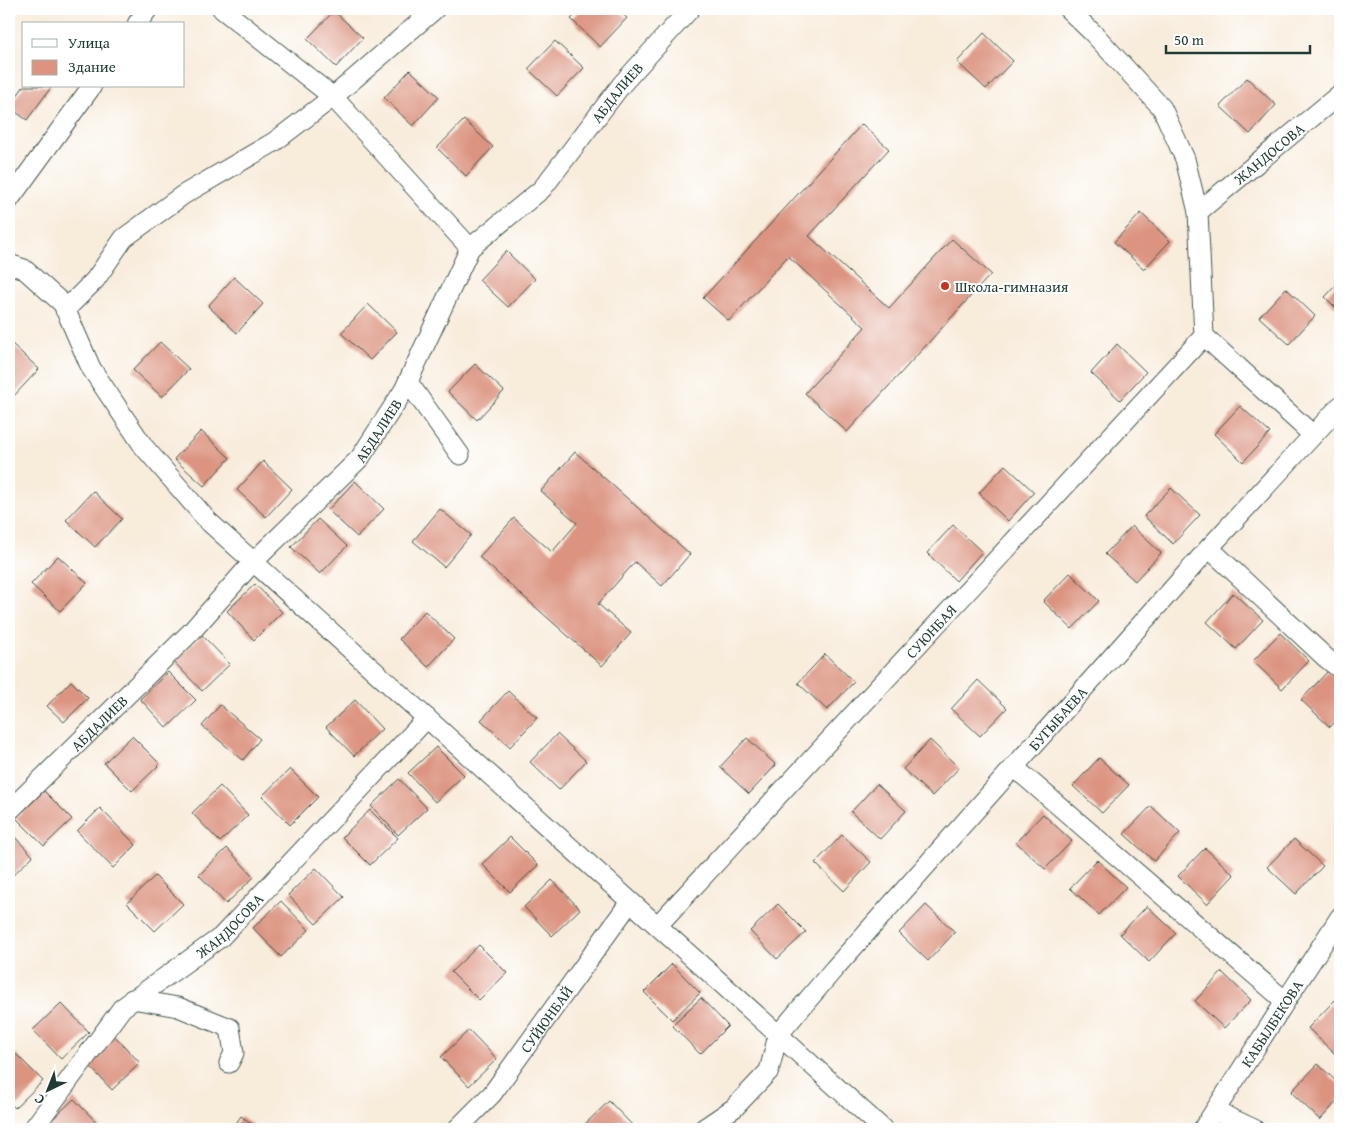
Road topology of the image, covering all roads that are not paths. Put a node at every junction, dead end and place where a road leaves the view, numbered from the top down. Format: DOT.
graph roads {
  1 [pos="148,9"];
  2 [pos="222,9"];
  3 [pos="435,9"];
  4 [pos="690,9"];
  5 [pos="1068,9"];
  6 [pos="138,22"];
  7 [pos="91,88"];
  8 [pos="1340,94"];
  9 [pos="333,97"];
  10 [pos="9,200"];
  11 [pos="1198,212"];
  12 [pos="470,248"];
  13 [pos="9,264"];
  14 [pos="65,310"];
  15 [pos="1204,336"];
  16 [pos="408,382"];
  17 [pos="1340,406"];
  18 [pos="1313,435"];
  19 [pos="460,454"];
  20 [pos="1209,548"];
  21 [pos="252,563"];
  22 [pos="1340,669"];
  23 [pos="427,718"];
  24 [pos="1015,768"];
  25 [pos="9,811"];
  26 [pos="630,902"];
  27 [pos="1340,917"];
  28 [pos="658,925"];
  29 [pos="132,1000"];
  30 [pos="1285,1001"];
  31 [pos="778,1035"];
  32 [pos="228,1063"];
  33 [pos="1215,1111"];
  34 [pos="33,1129"];
  35 [pos="457,1129"];
  36 [pos="702,1129"];
  37 [pos="883,1129"];
  38 [pos="1203,1129"];
  39 [pos="1254,1129"];
  1 -- 6 [label="street"];
  2 -- 9 [label="street"];
  3 -- 9 [label="street"];
  4 -- 12 [label="street, АБДАЛИЕВ"];
  5 -- 11 [label="street"];
  7 -- 10 [label="street"];
  8 -- 11 [label="street, ЖАНДОСОВА"];
  9 -- 12 [label="street"];
  9 -- 14 [label="street"];
  11 -- 15 [label="street"];
  12 -- 16 [label="street, АБДАЛИЕВ"];
  13 -- 14 [label="street"];
  14 -- 21 [label="street"];
  15 -- 18 [label="street"];
  15 -- 28 [label="street, СУЮНБАЯ"];
  16 -- 19 [label="street"];
  16 -- 21 [label="street, АБДАЛИЕВ"];
  17 -- 18 [label="street, БУГЫБАЕВА"];
  18 -- 20 [label="street, БУГЫБАЕВА"];
  20 -- 22 [label="street"];
  20 -- 24 [label="street, БУГЫБАЕВА"];
  21 -- 23 [label="street"];
  21 -- 25 [label="street, АБДАЛИЕВ"];
  23 -- 26 [label="street"];
  23 -- 29 [label="street, ЖАНДОСОВА"];
  24 -- 30 [label="street"];
  24 -- 31 [label="street, БУГЫБАЕВА"];
  26 -- 28 [label="street"];
  26 -- 35 [label="street, СУЙЮНБАЙ"];
  27 -- 30 [label="street, КАБЫЛБЕКОВА"];
  28 -- 31 [label="street"];
  29 -- 32 [label="street"];
  29 -- 34 [label="street, ЖАНДОСОВА"];
  30 -- 33 [label="street, КАБЫЛБЕКОВА"];
  31 -- 36 [label="street"];
  31 -- 37 [label="street"];
  33 -- 38 [label="street, КАБЫЛБЕКОВА"];
  33 -- 39 [label="street"];
}
